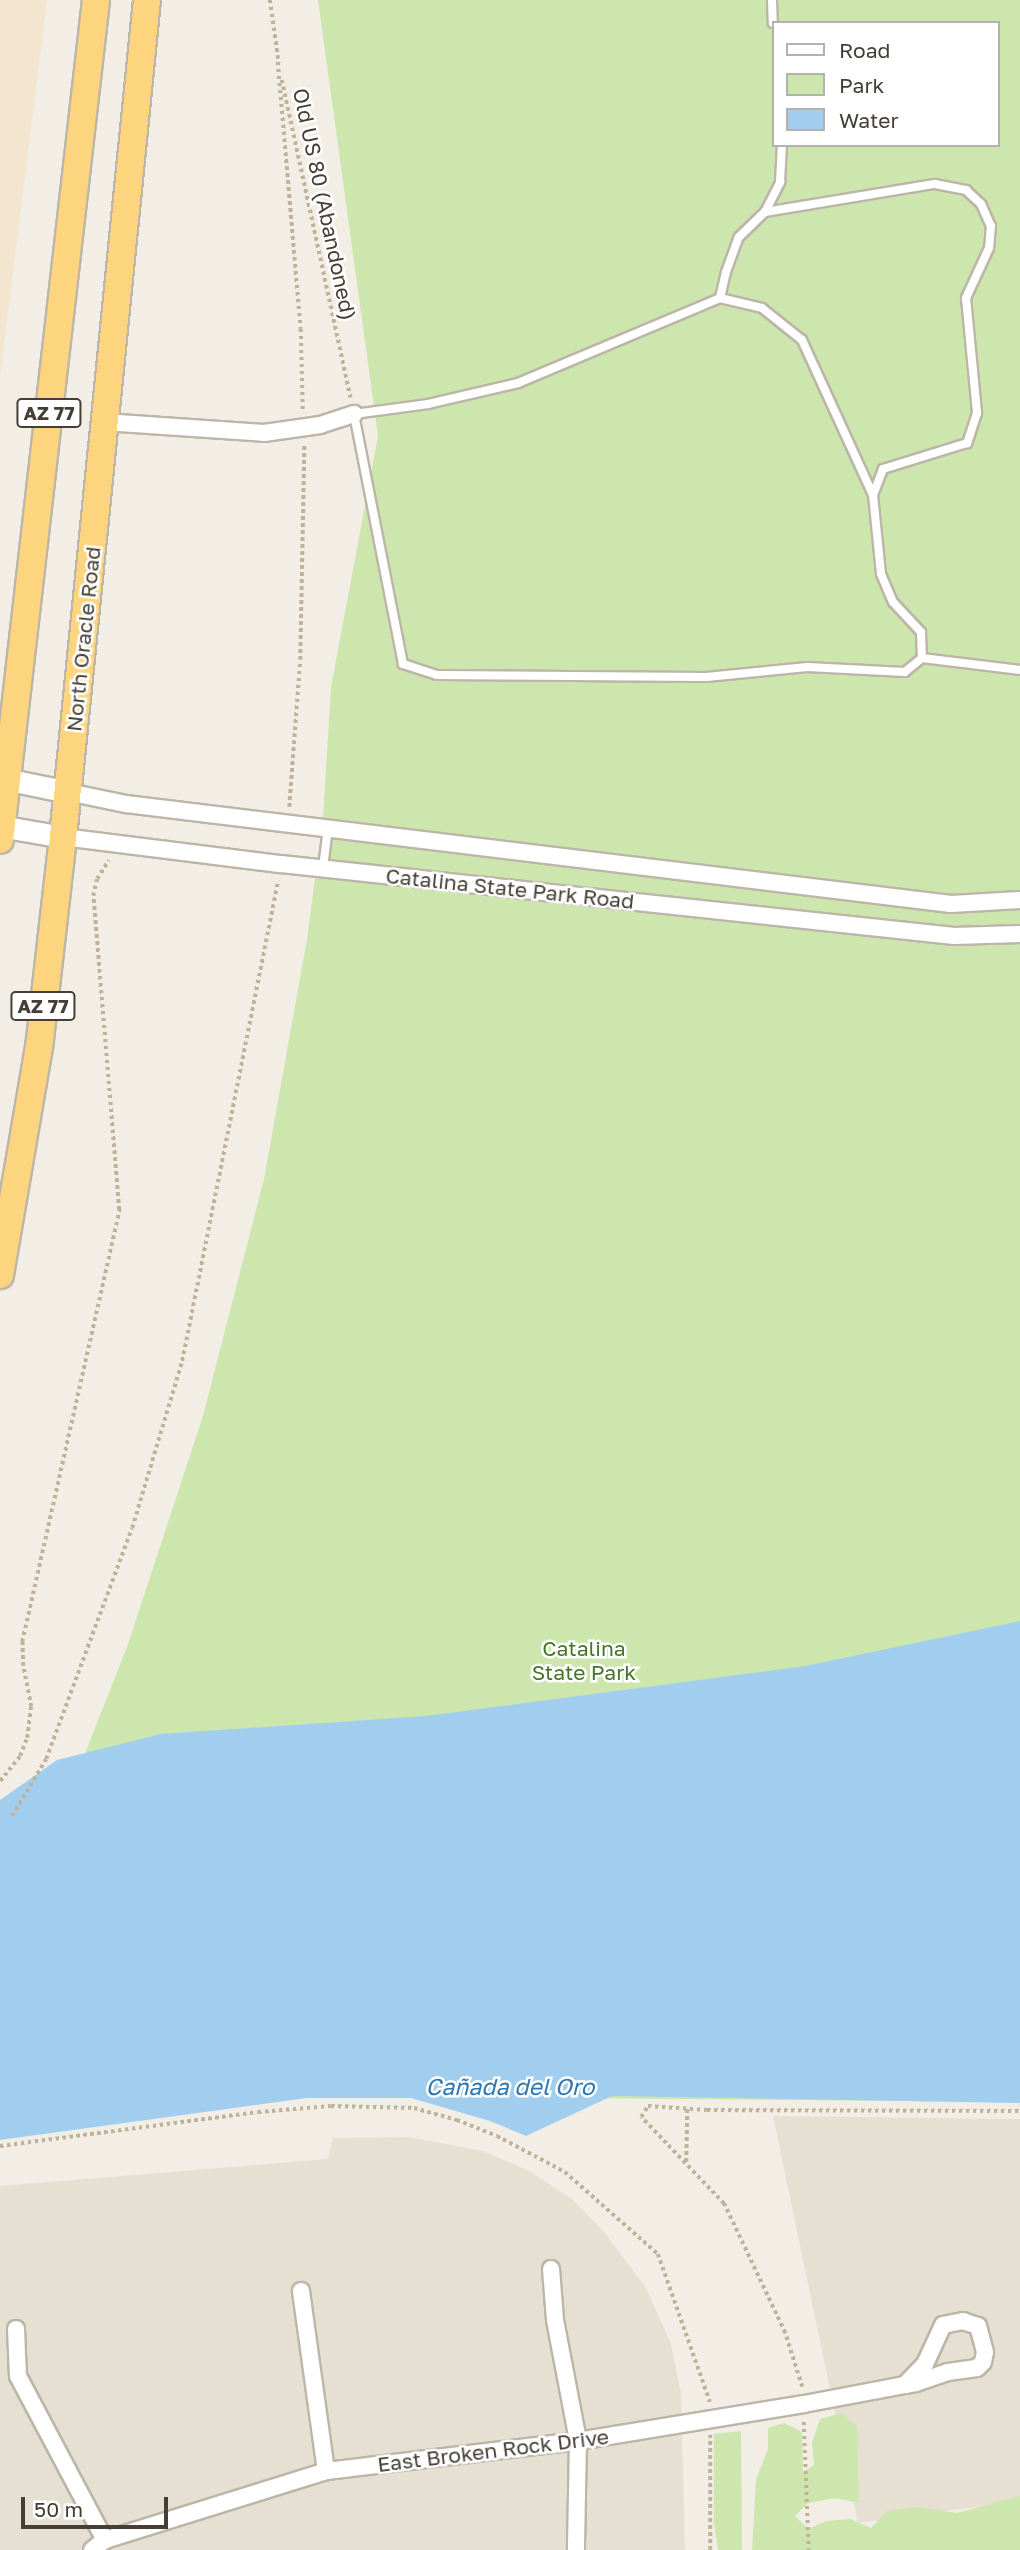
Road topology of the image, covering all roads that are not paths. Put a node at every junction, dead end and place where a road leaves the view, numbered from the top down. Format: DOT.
graph roads {
  1 [pos="96,0"];
  2 [pos="147,0"];
  3 [pos="772,0"];
  4 [pos="773,21"];
  5 [pos="782,147"];
  6 [pos="765,212"];
  7 [pos="720,298"];
  8 [pos="354,414"];
  9 [pos="104,422"];
  10 [pos="873,495"];
  11 [pos="922,658"];
  12 [pos="1020,670"];
  13 [pos="4,779"];
  14 [pos="68,792"];
  15 [pos="328,829"];
  16 [pos="1,831"];
  17 [pos="63,836"];
  18 [pos="323,868"];
  19 [pos="1020,900"];
  20 [pos="1020,934"];
  21 [pos="0,1275"];
  22 [pos="551,2269"];
  23 [pos="301,2291"];
  24 [pos="16,2329"];
  25 [pos="905,2385"];
  26 [pos="578,2441"];
  27 [pos="326,2471"];
  28 [pos="98,2545"];
  29 [pos="576,2550"];
  1 -- 13 [label="highway, AZ 77"];
  2 -- 9 [label="highway, North Oracle Road / AZ 77"];
  3 -- 4 [label="lane"];
  5 -- 6 [label="lane"];
  6 -- 7 [label="lane"];
  6 -- 10 [label="lane"];
  7 -- 8 [label="lane"];
  7 -- 10 [label="lane"];
  8 -- 9 [label="street"];
  8 -- 11 [label="lane"];
  9 -- 14 [label="highway, North Oracle Road / AZ 77"];
  10 -- 11 [label="lane"];
  11 -- 12 [label="lane"];
  13 -- 14 [label="street"];
  13 -- 16 [label="highway, AZ 77"];
  14 -- 15 [label="street, Catalina State Park Road"];
  14 -- 17 [label="highway, North Oracle Road / AZ 77"];
  15 -- 18 [label="lane"];
  15 -- 19 [label="street, Catalina State Park Road"];
  16 -- 17 [label="street, Catalina State Park Road"];
  17 -- 18 [label="street, Catalina State Park Road"];
  17 -- 21 [label="highway, North Oracle Road / AZ 77"];
  18 -- 20 [label="street, Catalina State Park Road"];
  22 -- 26 [label="street"];
  23 -- 27 [label="street"];
  24 -- 28 [label="street"];
  25 -- 25 [label="street, East Broken Rock Drive"];
  25 -- 26 [label="street, East Broken Rock Drive"];
  26 -- 27 [label="street, East Broken Rock Drive"];
  26 -- 29 [label="street"];
  27 -- 28 [label="street, East Broken Rock Drive"];
}
